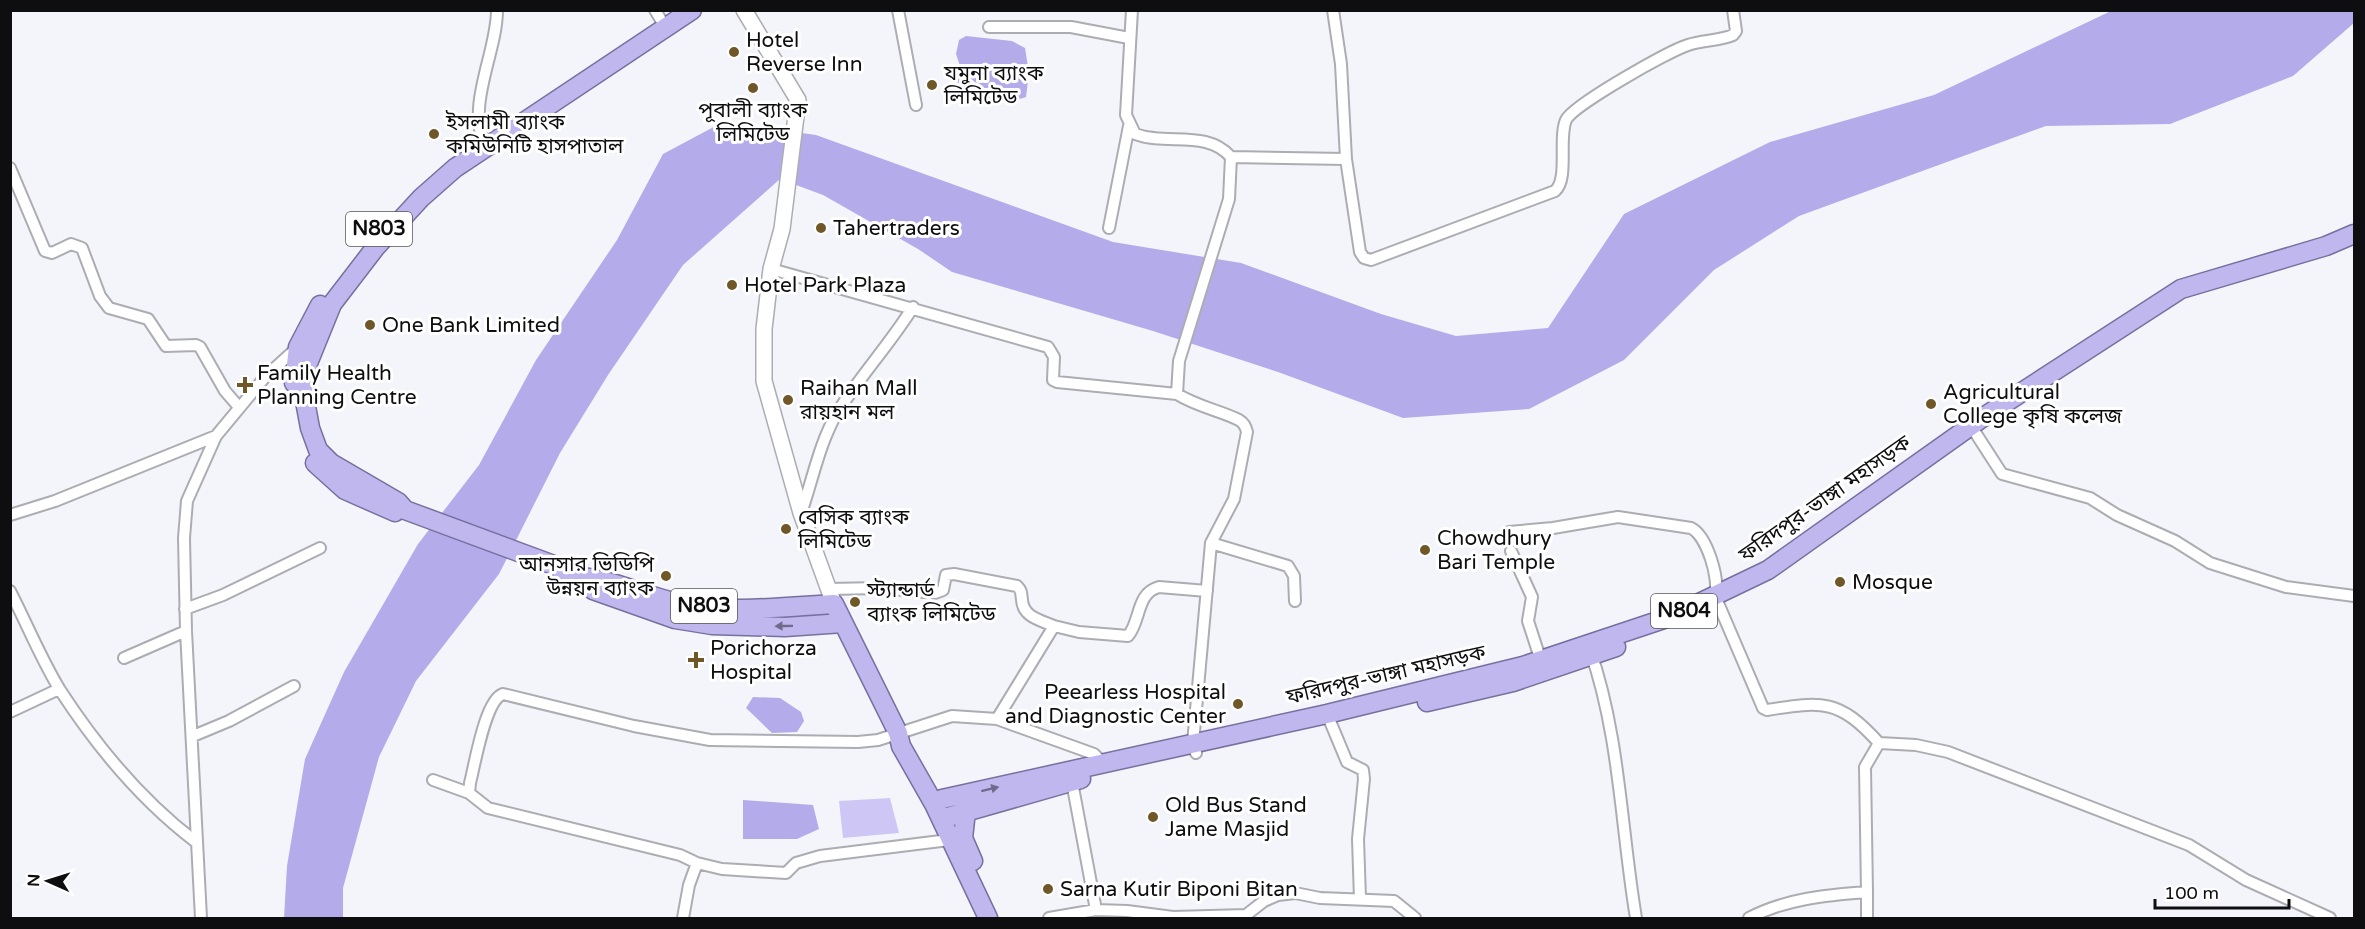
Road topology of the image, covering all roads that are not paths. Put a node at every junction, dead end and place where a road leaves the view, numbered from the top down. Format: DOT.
graph roads {
  1 [pos="497,10"];
  2 [pos="692,10"];
  3 [pos="744,10"];
  4 [pos="898,10"];
  5 [pos="1132,10"];
  6 [pos="1333,10"];
  7 [pos="1733,10"];
  8 [pos="664,14"];
  9 [pos="989,27"];
  10 [pos="1129,38"];
  11 [pos="916,105"];
  12 [pos="1129,126"];
  13 [pos="483,142"];
  14 [pos="1231,158"];
  15 [pos="1346,159"];
  16 [pos="10,168"];
  17 [pos="1109,228"];
  18 [pos="2355,234"];
  19 [pos="2355,244"];
  20 [pos="771,268"];
  21 [pos="913,307"];
  22 [pos="2104,347"];
  23 [pos="305,348"];
  24 [pos="1177,394"];
  25 [pos="238,406"];
  26 [pos="1974,430"];
  27 [pos="216,436"];
  28 [pos="801,513"];
  29 [pos="10,515"];
  30 [pos="1509,532"];
  31 [pos="1211,543"];
  32 [pos="320,548"];
  33 [pos="1511,550"];
  34 [pos="579,576"];
  35 [pos="10,591"];
  36 [pos="1207,591"];
  37 [pos="831,596"];
  38 [pos="2355,596"];
  39 [pos="1295,601"];
  40 [pos="1718,602"];
  41 [pos="185,609"];
  42 [pos="843,623"];
  43 [pos="1054,626"];
  44 [pos="186,631"];
  45 [pos="1590,650"];
  46 [pos="124,658"];
  47 [pos="1541,661"];
  48 [pos="1511,676"];
  49 [pos="294,686"];
  50 [pos="59,688"];
  51 [pos="10,712"];
  52 [pos="1329,718"];
  53 [pos="997,719"];
  54 [pos="898,733"];
  55 [pos="193,736"];
  56 [pos="1879,743"];
  57 [pos="1194,748"];
  58 [pos="1103,763"];
  59 [pos="433,780"];
  60 [pos="1072,782"];
  61 [pos="1041,783"];
  62 [pos="469,792"];
  63 [pos="963,804"];
  64 [pos="938,812"];
  65 [pos="950,840"];
  66 [pos="196,842"];
  67 [pos="698,863"];
  68 [pos="1867,892"];
  69 [pos="1360,899"];
  70 [pos="1096,910"];
  71 [pos="201,918"];
  72 [pos="683,918"];
  73 [pos="988,918"];
  74 [pos="1002,918"];
  75 [pos="1049,918"];
  76 [pos="1415,918"];
  77 [pos="1636,918"];
  78 [pos="1749,918"];
  79 [pos="1867,918"];
  80 [pos="2330,918"];
  1 -- 13 [label="street"];
  2 -- 13 [label="highway, N803"];
  3 -- 20 [label="main road"];
  4 -- 11 [label="street"];
  5 -- 10 [label="street"];
  6 -- 15 [label="street"];
  7 -- 15 [label="street"];
  8 -- 13 [label="highway, N803"];
  9 -- 10 [label="street"];
  10 -- 12 [label="street"];
  12 -- 14 [label="street"];
  12 -- 17 [label="street"];
  13 -- 23 [label="highway, N803"];
  14 -- 15 [label="street"];
  14 -- 24 [label="street"];
  16 -- 25 [label="street"];
  18 -- 22 [label="highway, ফরিদপুর-ভাঙ্গা মহাসড়ক / N804"];
  19 -- 22 [label="highway, ফরিদপুর-ভাঙ্গা মহাসড়ক / N804"];
  20 -- 21 [label="street"];
  20 -- 28 [label="main road"];
  21 -- 24 [label="street"];
  21 -- 28 [label="street"];
  22 -- 26 [label="highway, ফরিদপুর-ভাঙ্গা মহাসড়ক / N804"];
  23 -- 25 [label="street"];
  23 -- 34 [label="highway, N803"];
  24 -- 31 [label="street"];
  25 -- 27 [label="street"];
  26 -- 38 [label="street"];
  26 -- 40 [label="highway, ফরিদপুর-ভাঙ্গা মহাসড়ক / N804"];
  27 -- 29 [label="street"];
  27 -- 41 [label="street"];
  28 -- 37 [label="main road"];
  30 -- 40 [label="street"];
  31 -- 36 [label="street"];
  31 -- 39 [label="street"];
  32 -- 41 [label="street"];
  33 -- 47 [label="street"];
  34 -- 37 [label="highway, N803"];
  42 -- 34 [label="highway, N803, one-way"];
  35 -- 50 [label="street"];
  36 -- 43 [label="street"];
  36 -- 57 [label="street"];
  37 -- 42 [label="highway"];
  37 -- 43 [label="street"];
  40 -- 45 [label="highway, ফরিদপুর-ভাঙ্গা মহাসড়ক / N804"];
  40 -- 56 [label="street"];
  41 -- 44 [label="street"];
  42 -- 54 [label="highway"];
  43 -- 53 [label="street"];
  44 -- 46 [label="street"];
  44 -- 55 [label="street"];
  45 -- 47 [label="highway, ফরিদপুর-ভাঙ্গা মহাসড়ক / N804"];
  45 -- 48 [label="highway, ফরিদপুর-ভাঙ্গা মহাসড়ক / N804"];
  45 -- 77 [label="street"];
  47 -- 48 [label="highway, ফরিদপুর-ভাঙ্গা মহাসড়ক / N804"];
  48 -- 52 [label="highway, ফরিদপুর-ভাঙ্গা মহাসড়ক / N804"];
  49 -- 55 [label="street"];
  50 -- 51 [label="street"];
  50 -- 66 [label="street"];
  52 -- 57 [label="highway, ফরিদপুর-ভাঙ্গা মহাসড়ক / N804"];
  52 -- 69 [label="street"];
  53 -- 54 [label="street"];
  53 -- 58 [label="street"];
  54 -- 62 [label="street"];
  54 -- 63 [label="highway"];
  54 -- 64 [label="highway"];
  55 -- 66 [label="street"];
  56 -- 68 [label="street"];
  56 -- 80 [label="street"];
  57 -- 58 [label="highway, ফরিদপুর-ভাঙ্গা মহাসড়ক / N804"];
  57 -- 60 [label="highway, ফরিদপুর-ভাঙ্গা মহাসড়ক / N804"];
  58 -- 61 [label="highway, ফরিদপুর-ভাঙ্গা মহাসড়ক / N804"];
  59 -- 62 [label="street"];
  60 -- 61 [label="highway, ফরিদপুর-ভাঙ্গা মহাসড়ক / N804"];
  60 -- 70 [label="street"];
  61 -- 63 [label="highway, ফরিদপুর-ভাঙ্গা মহাসড়ক / N804"];
  62 -- 67 [label="street"];
  63 -- 64 [label="highway, ফরিদপুর-ভাঙ্গা মহাসড়ক / N804"];
  63 -- 74 [label="highway"];
  64 -- 65 [label="highway"];
  65 -- 67 [label="street"];
  65 -- 73 [label="highway"];
  66 -- 71 [label="street"];
  67 -- 72 [label="street"];
  68 -- 78 [label="street"];
  68 -- 79 [label="street"];
  69 -- 70 [label="street"];
  69 -- 76 [label="street"];
  70 -- 75 [label="street"];
}
